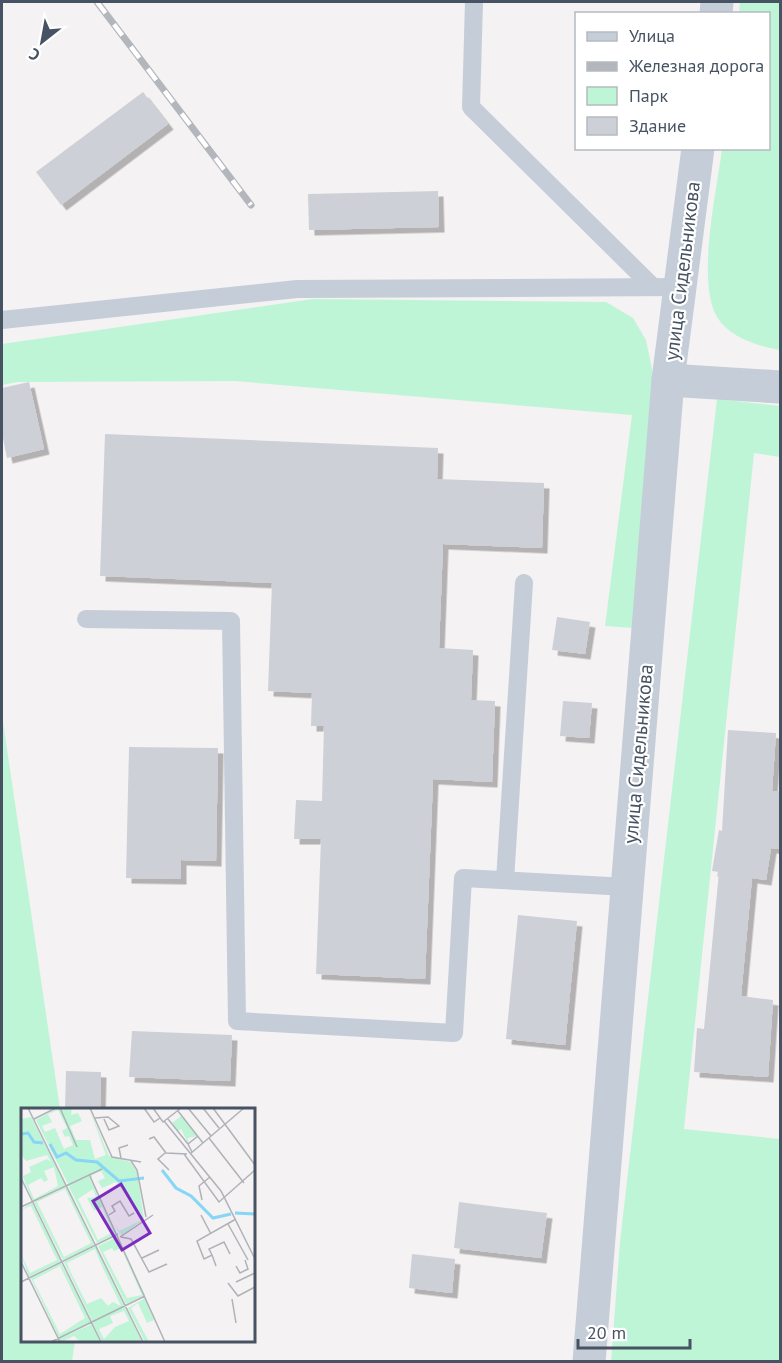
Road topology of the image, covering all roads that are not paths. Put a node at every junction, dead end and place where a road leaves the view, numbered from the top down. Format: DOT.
graph roads {
  1 [pos="474,2"];
  2 [pos="698,150"];
  3 [pos="667,287"];
  4 [pos="2,320"];
  5 [pos="668,380"];
  6 [pos="780,387"];
  7 [pos="524,583"];
  8 [pos="86,619"];
  9 [pos="505,880"];
  10 [pos="627,887"];
  11 [pos="589,1362"];
  1 -- 3 [label="lane"];
  2 -- 3 [label="street, улица Сидельникова"];
  3 -- 4 [label="lane"];
  3 -- 5 [label="street, улица Сидельникова"];
  5 -- 6 [label="street"];
  5 -- 10 [label="street, улица Сидельникова"];
  7 -- 9 [label="lane"];
  8 -- 9 [label="lane"];
  9 -- 10 [label="lane"];
  10 -- 11 [label="street, улица Сидельникова"];
}
